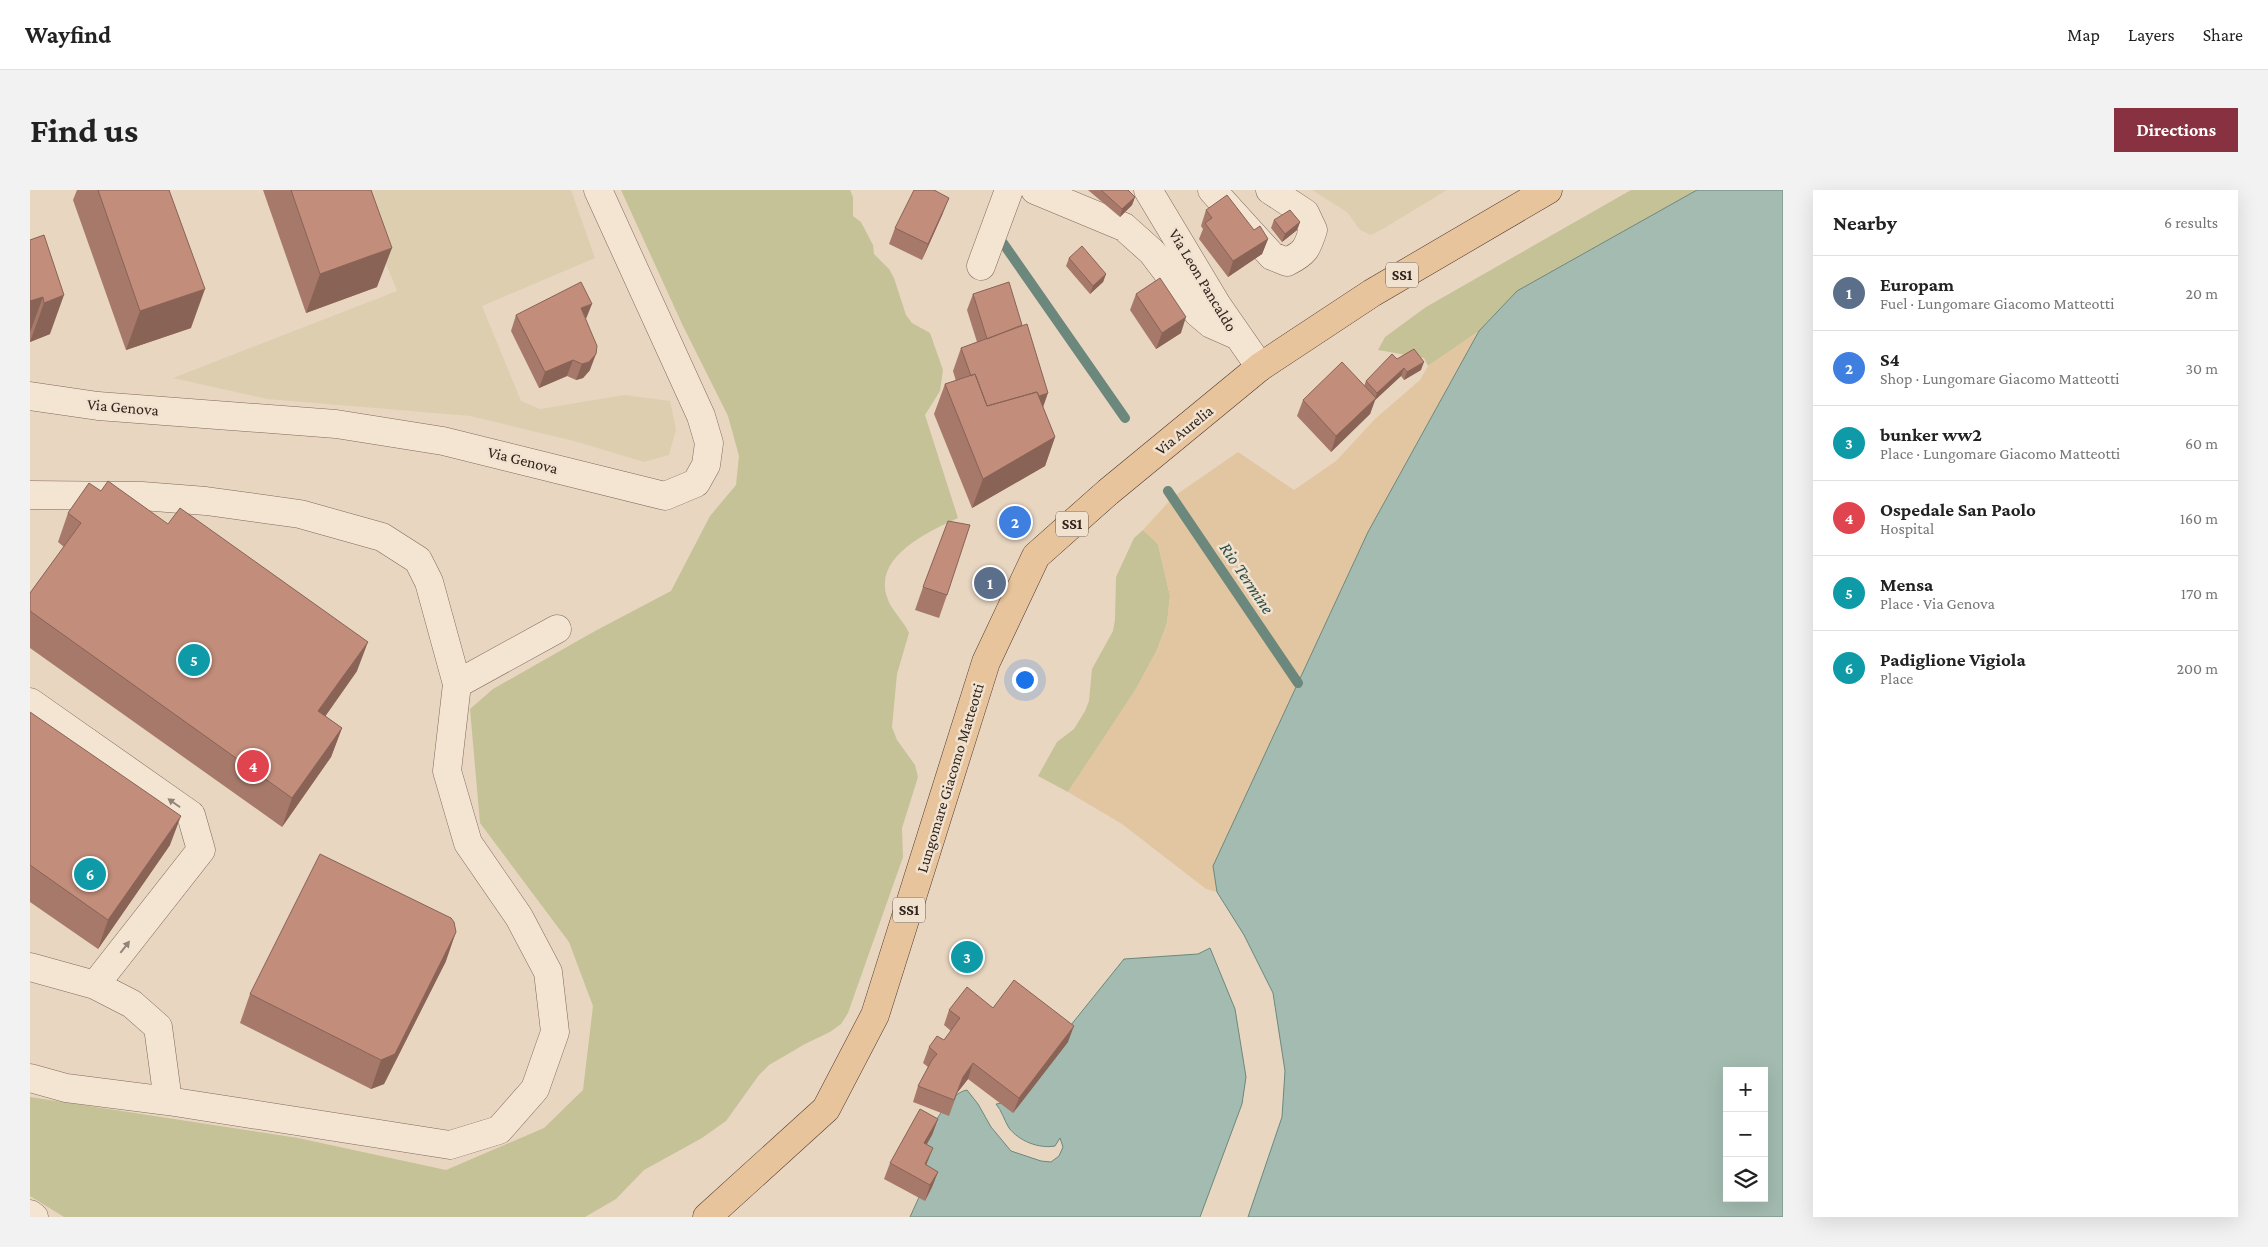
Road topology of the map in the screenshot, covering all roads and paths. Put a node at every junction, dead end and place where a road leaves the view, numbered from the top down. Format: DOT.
graph roads {
  1 [pos="598,190"];
  2 [pos="1009,190"];
  3 [pos="1035,190"];
  4 [pos="1148,190"];
  5 [pos="1212,190"];
  6 [pos="1270,190"];
  7 [pos="1548,190"];
  8 [pos="981,266"];
  9 [pos="1236,335"];
  10 [pos="1260,367"];
  11 [pos="30,396"];
  12 [pos="1108,492"];
  13 [pos="30,495"];
  14 [pos="557,629"];
  15 [pos="457,684"];
  16 [pos="30,702"];
  17 [pos="30,967"];
  18 [pos="95,985"];
  19 [pos="30,1078"];
  20 [pos="168,1101"];
  21 [pos="30,1214"];
  22 [pos="34,1217"];
  23 [pos="707,1217"];
  1 -- 11 [label="street, Via Genova"];
  2 -- 8 [label="street"];
  3 -- 9 [label="street"];
  4 -- 9 [label="street, Via Leon Pancaldo"];
  5 -- 6 [label="street"];
  7 -- 10 [label="main road, SS1"];
  9 -- 10 [label="street, Via Leon Pancaldo"];
  10 -- 12 [label="main road, Via Aurelia / SS1"];
  12 -- 23 [label="main road, Lungomare Giacomo Matteotti / SS1"];
  13 -- 15 [label="street"];
  14 -- 15 [label="street"];
  15 -- 20 [label="street"];
  18 -- 16 [label="street, one-way"];
  17 -- 18 [label="street"];
  18 -- 20 [label="street"];
  19 -- 20 [label="street"];
  21 -- 22 [label="street"];
}
